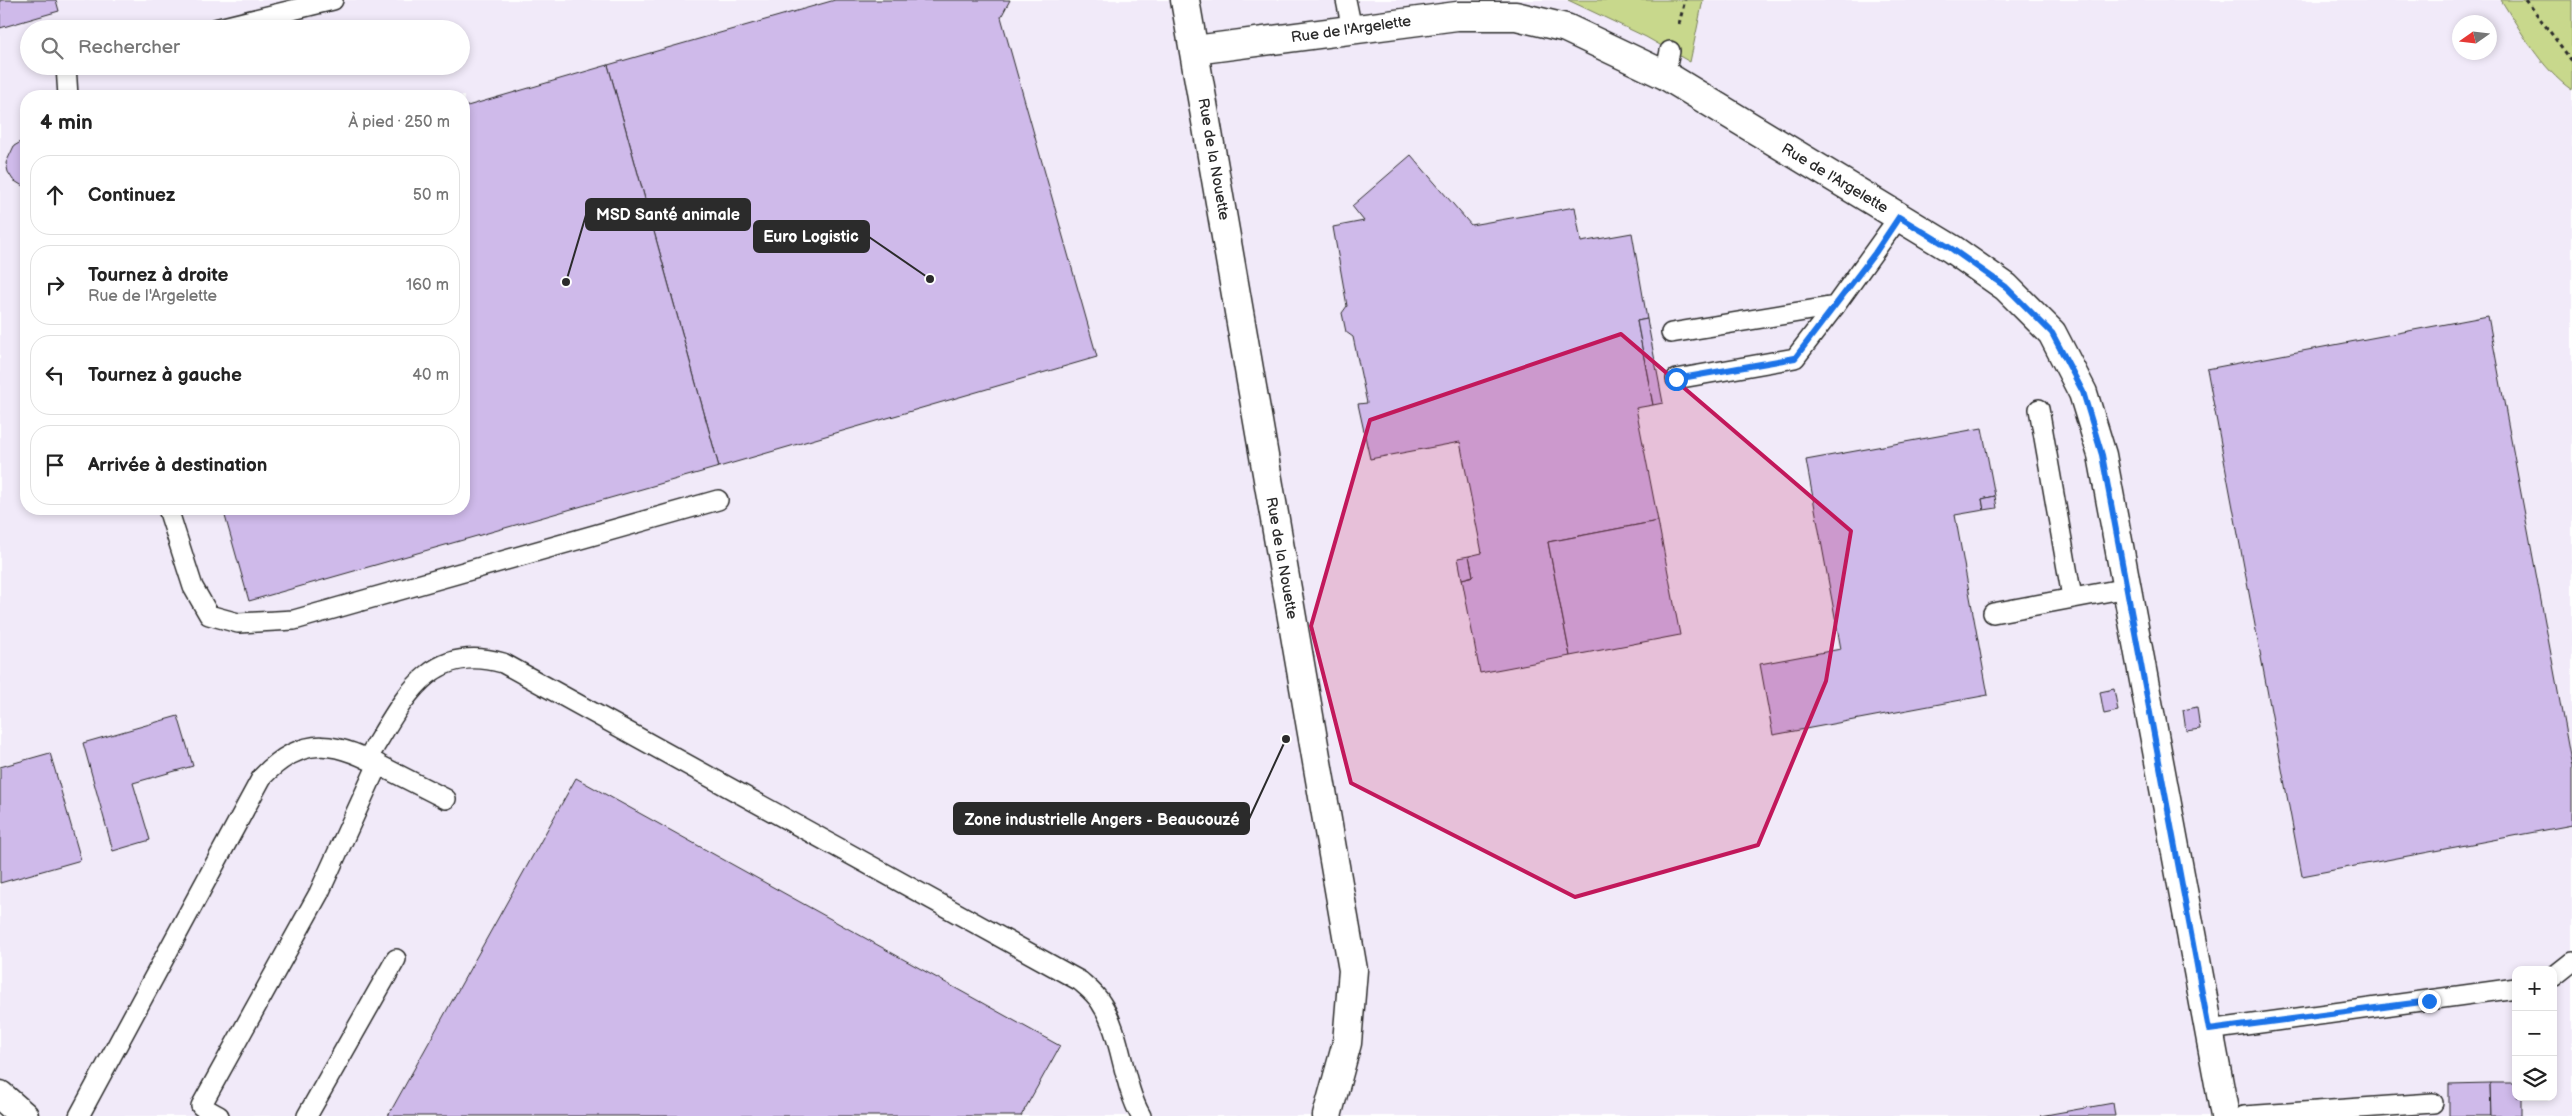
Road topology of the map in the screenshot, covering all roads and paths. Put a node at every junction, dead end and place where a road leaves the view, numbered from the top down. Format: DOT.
graph roads {
  1 [pos="333,0"];
  2 [pos="1184,0"];
  3 [pos="1346,0"];
  4 [pos="2526,0"];
  5 [pos="252,20"];
  6 [pos="1352,29"];
  7 [pos="1195,50"];
  8 [pos="2572,61"];
  9 [pos="67,75"];
  10 [pos="68,90"];
  11 [pos="1899,217"];
  12 [pos="1835,306"];
  13 [pos="1671,334"];
  14 [pos="1676,379"];
  15 [pos="2039,409"];
  16 [pos="718,500"];
  17 [pos="170,515"];
  18 [pos="2127,588"];
  19 [pos="2072,597"];
  20 [pos="1993,613"];
  21 [pos="373,761"];
  22 [pos="446,799"];
  23 [pos="396,959"];
  24 [pos="2572,962"];
  25 [pos="2557,974"];
  26 [pos="2512,989"];
  27 [pos="2209,1030"];
  28 [pos="0,1094"];
  29 [pos="2433,1104"];
  30 [pos="1332,1114"];
  31 [pos="2284,1115"];
  32 [pos="24,1116"];
  33 [pos="79,1116"];
  34 [pos="219,1116"];
  35 [pos="307,1116"];
  36 [pos="1141,1116"];
  37 [pos="2225,1116"];
  38 [pos="2244,1116"];
  1 -- 5 [label="lane"];
  2 -- 7 [label="street, Rue de la Nouette"];
  3 -- 6 [label="lane"];
  4 -- 8 [label="path"];
  6 -- 7 [label="street, Rue de l'Argelette"];
  6 -- 11 [label="street, Rue de l'Argelette"];
  7 -- 30 [label="street, Rue de la Nouette"];
  9 -- 10 [label="lane"];
  11 -- 12 [label="lane"];
  11 -- 18 [label="street, Rue de l'Argelette"];
  12 -- 13 [label="lane"];
  12 -- 14 [label="lane"];
  15 -- 19 [label="lane"];
  16 -- 17 [label="lane"];
  18 -- 19 [label="lane"];
  18 -- 27 [label="street, Rue de l'Argelette"];
  19 -- 20 [label="lane"];
  21 -- 22 [label="lane"];
  21 -- 33 [label="lane"];
  21 -- 34 [label="lane"];
  21 -- 36 [label="lane"];
  23 -- 35 [label="lane"];
  24 -- 25 [label="lane"];
  26 -- 27 [label="lane"];
  27 -- 37 [label="street, Rue de l'Argelette"];
  28 -- 32 [label="street"];
  29 -- 31 [label="lane"];
  31 -- 38 [label="lane"];
}
